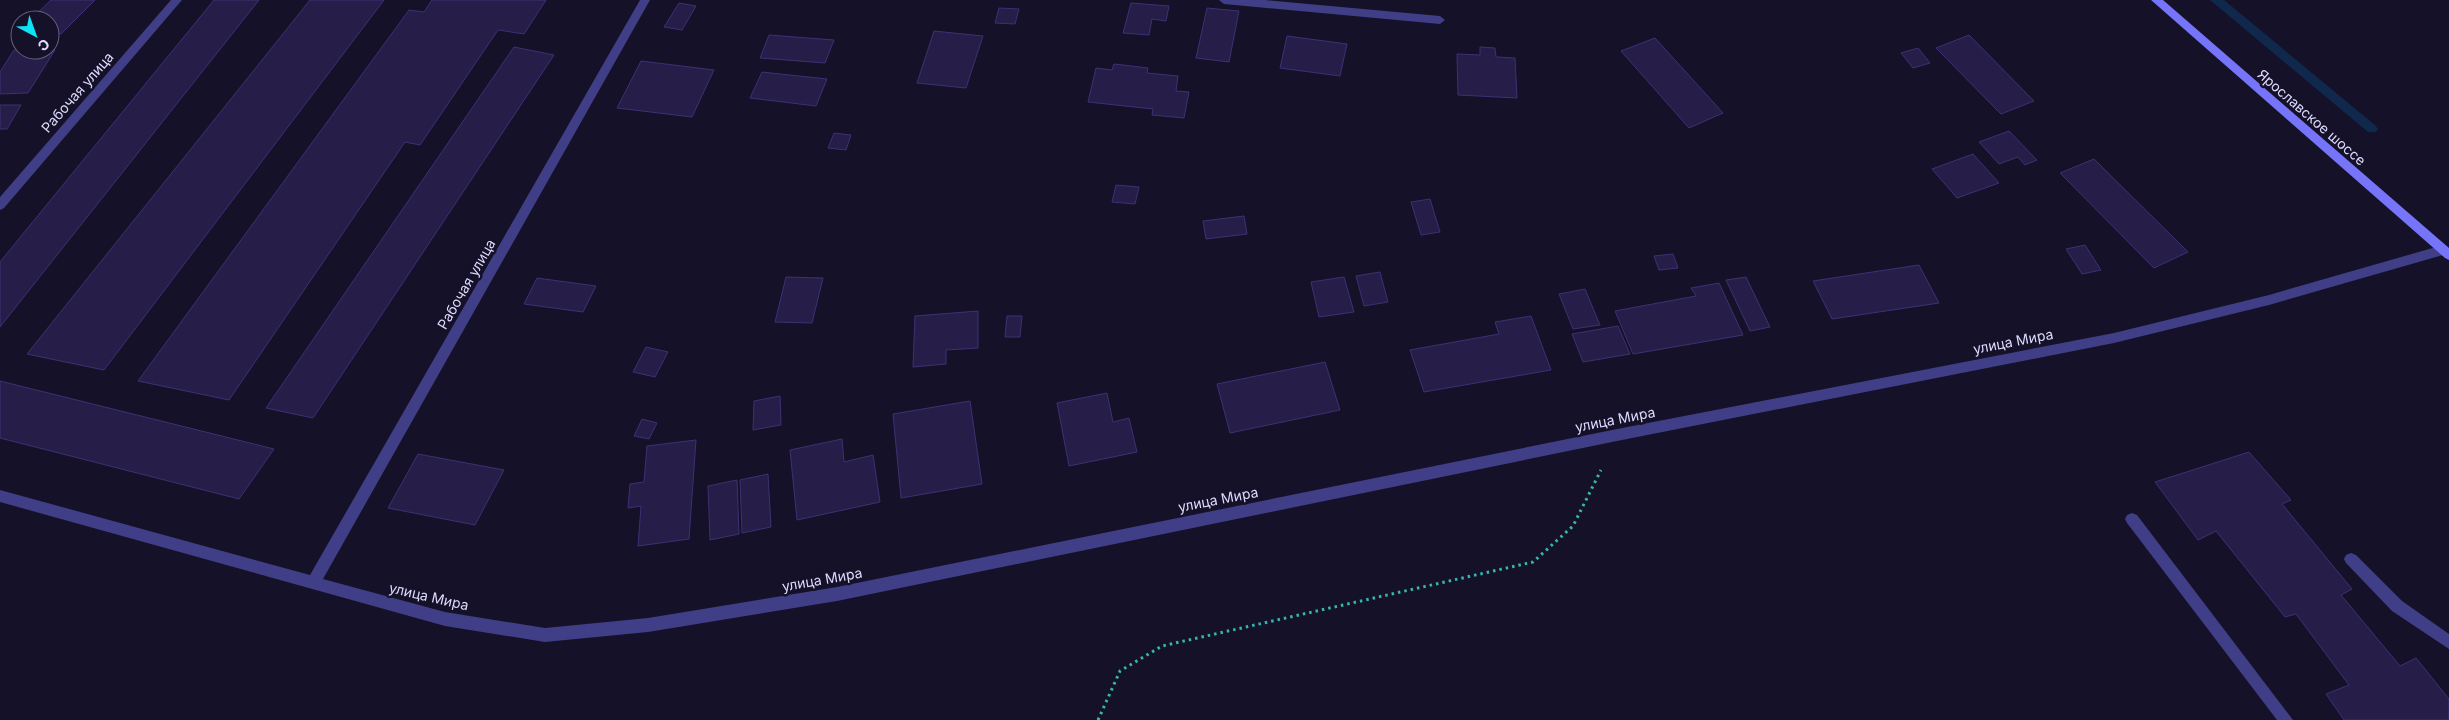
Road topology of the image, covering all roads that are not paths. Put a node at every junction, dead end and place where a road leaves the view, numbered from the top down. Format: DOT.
graph roads {
  1 [pos="177,0"];
  2 [pos="645,0"];
  3 [pos="1224,0"];
  4 [pos="2156,0"];
  5 [pos="1440,20"];
  6 [pos="0,204"];
  7 [pos="2446,252"];
  8 [pos="0,496"];
  9 [pos="2132,519"];
  10 [pos="2351,559"];
  11 [pos="313,584"];
  12 [pos="2449,642"];
  13 [pos="2286,720"];
  1 -- 6 [label="street, Рабочая улица"];
  2 -- 11 [label="street, Рабочая улица"];
  3 -- 5 [label="street"];
  4 -- 7 [label="main road, Ярославское шоссе"];
  7 -- 11 [label="street, улица Мира"];
  8 -- 11 [label="street, улица Мира"];
  9 -- 13 [label="street"];
  10 -- 12 [label="street"];
}
